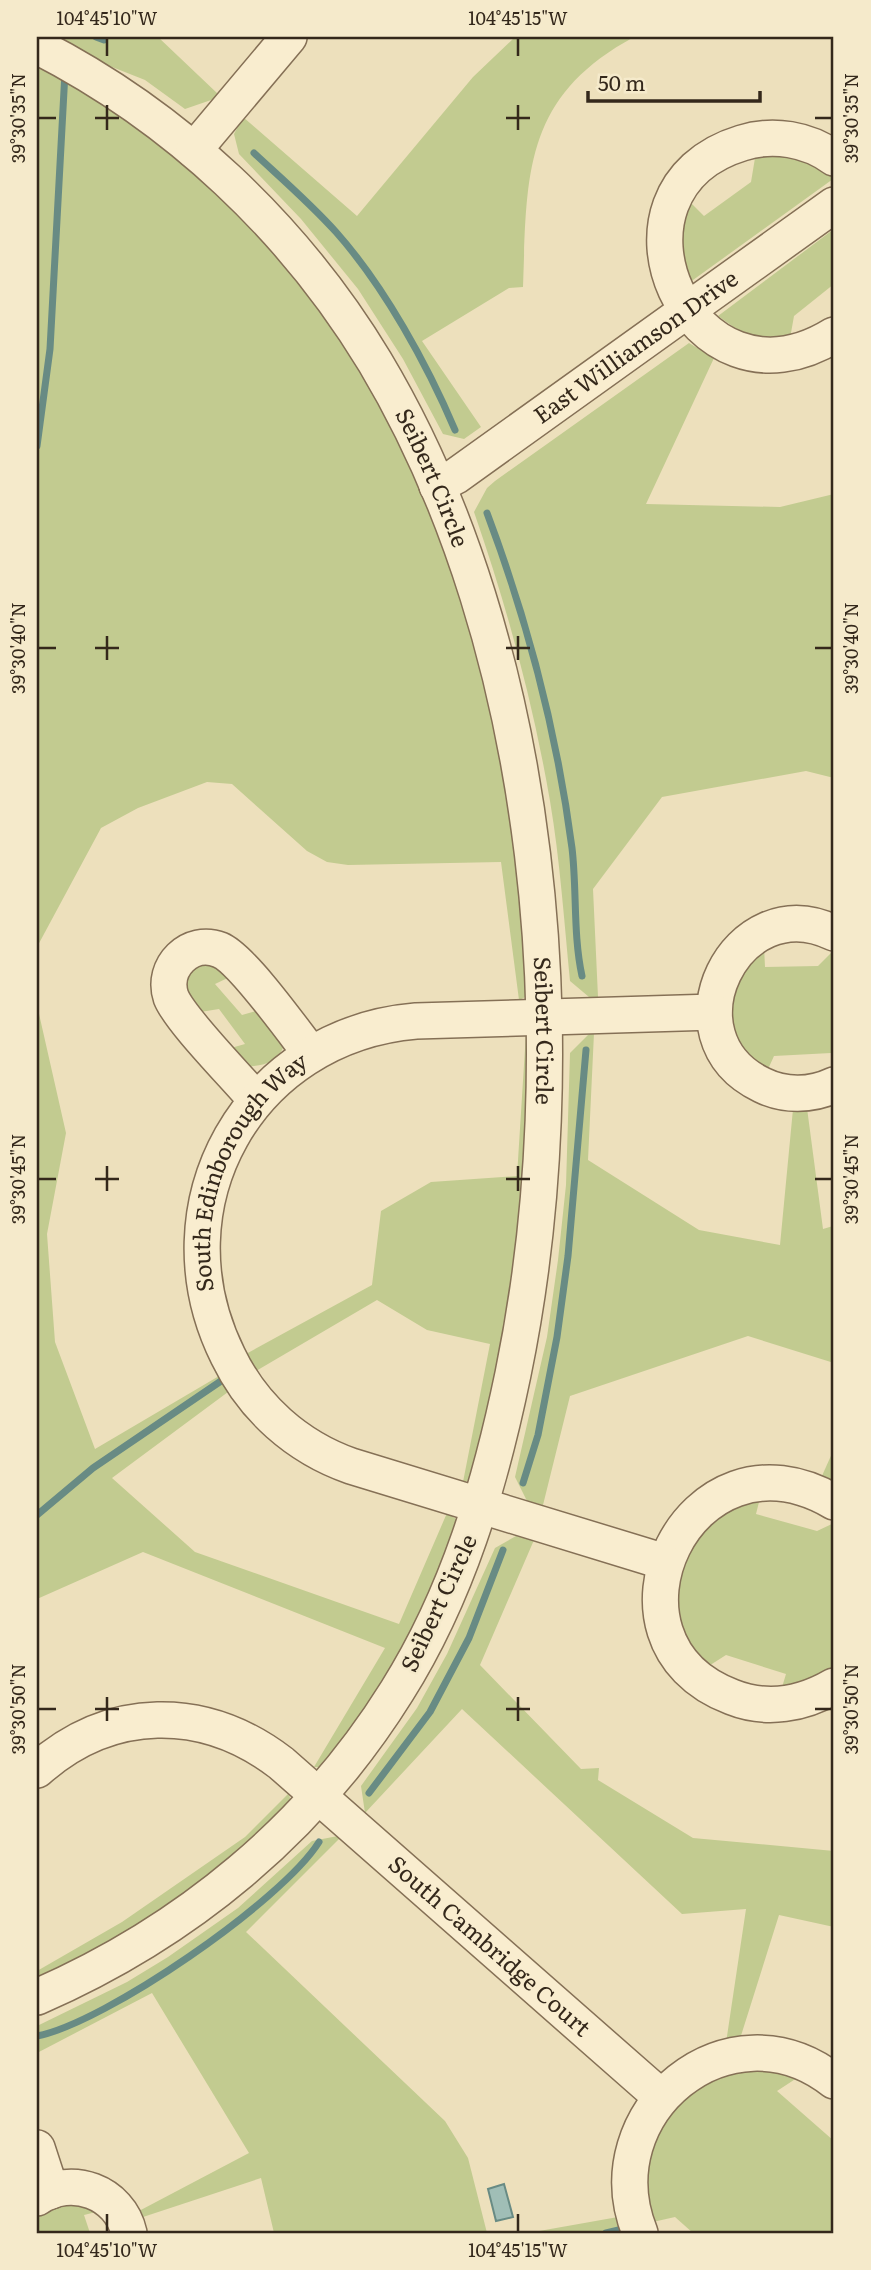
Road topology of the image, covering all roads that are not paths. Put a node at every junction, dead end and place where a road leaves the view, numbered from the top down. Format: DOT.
graph roads {
  1 [pos="289,37"];
  2 [pos="37,46"];
  3 [pos="194,150"];
  4 [pos="834,158"];
  5 [pos="834,205"];
  6 [pos="685,311"];
  7 [pos="834,335"];
  8 [pos="437,486"];
  9 [pos="834,933"];
  10 [pos="714,1012"];
  11 [pos="544,1017"];
  12 [pos="311,1054"];
  13 [pos="834,1085"];
  14 [pos="256,1100"];
  15 [pos="834,1502"];
  16 [pos="480,1506"];
  17 [pos="665,1562"];
  18 [pos="834,1686"];
  19 [pos="37,1770"];
  20 [pos="319,1797"];
  21 [pos="37,1997"];
  22 [pos="834,2081"];
  23 [pos="661,2097"];
  24 [pos="37,2148"];
  25 [pos="44,2194"];
  26 [pos="129,2233"];
  27 [pos="640,2233"];
  1 -- 3 [label="street"];
  2 -- 3 [label="street, Seibert Circle"];
  3 -- 8 [label="street, Seibert Circle"];
  4 -- 6 [label="street"];
  5 -- 6 [label="street, East Williamson Drive"];
  6 -- 7 [label="street"];
  6 -- 8 [label="street, East Williamson Drive"];
  8 -- 11 [label="street, Seibert Circle"];
  9 -- 10 [label="street"];
  10 -- 11 [label="street, South Edinborough Way"];
  10 -- 13 [label="street"];
  11 -- 12 [label="street, South Edinborough Way"];
  11 -- 16 [label="street, Seibert Circle"];
  12 -- 14 [label="street, South Edinborough Way"];
  12 -- 14 [label="street"];
  14 -- 16 [label="street, South Edinborough Way"];
  15 -- 17 [label="street"];
  16 -- 17 [label="street, South Edinborough Way"];
  16 -- 20 [label="street, Seibert Circle"];
  17 -- 18 [label="street"];
  19 -- 20 [label="street, South Cambridge Court"];
  20 -- 21 [label="street, Seibert Circle"];
  20 -- 23 [label="street, South Cambridge Court"];
  22 -- 23 [label="street"];
  23 -- 27 [label="street"];
  24 -- 25 [label="street"];
  25 -- 26 [label="street"];
}
